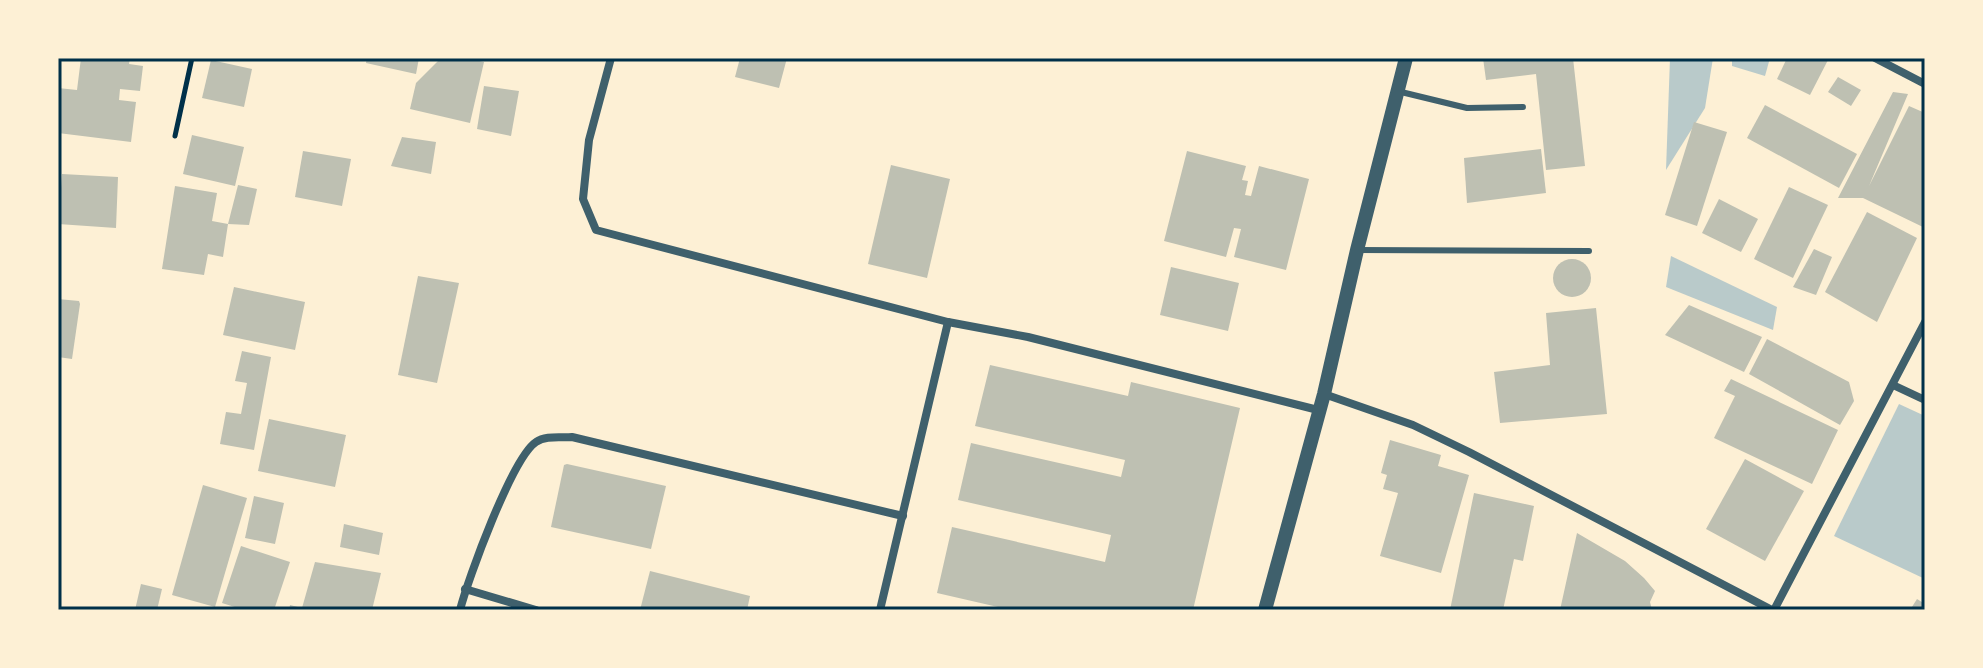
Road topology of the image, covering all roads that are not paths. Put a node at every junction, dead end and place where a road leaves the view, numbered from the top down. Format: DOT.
graph roads {
  1 [pos="611,58"];
  2 [pos="1406,58"];
  3 [pos="1875,58"];
  4 [pos="1925,84"];
  5 [pos="1397,91"];
  6 [pos="1523,107"];
  7 [pos="1357,250"];
  8 [pos="1589,251"];
  9 [pos="948,322"];
  10 [pos="1925,322"];
  11 [pos="1893,385"];
  12 [pos="1324,394"];
  13 [pos="1925,400"];
  14 [pos="1318,410"];
  15 [pos="903,516"];
  16 [pos="465,589"];
  17 [pos="460,610"];
  18 [pos="536,610"];
  19 [pos="880,610"];
  20 [pos="1265,610"];
  21 [pos="1773,610"];
  1 -- 9 [label="street"];
  2 -- 5 [label="street"];
  3 -- 4 [label="street"];
  5 -- 6 [label="lane"];
  5 -- 7 [label="street"];
  7 -- 8 [label="lane"];
  7 -- 12 [label="street"];
  9 -- 14 [label="street"];
  9 -- 15 [label="street"];
  10 -- 11 [label="street"];
  11 -- 13 [label="street"];
  11 -- 21 [label="street"];
  12 -- 14 [label="street"];
  12 -- 21 [label="street"];
  14 -- 20 [label="street"];
  15 -- 16 [label="street"];
  15 -- 19 [label="street"];
  16 -- 17 [label="street"];
  16 -- 18 [label="street"];
}
